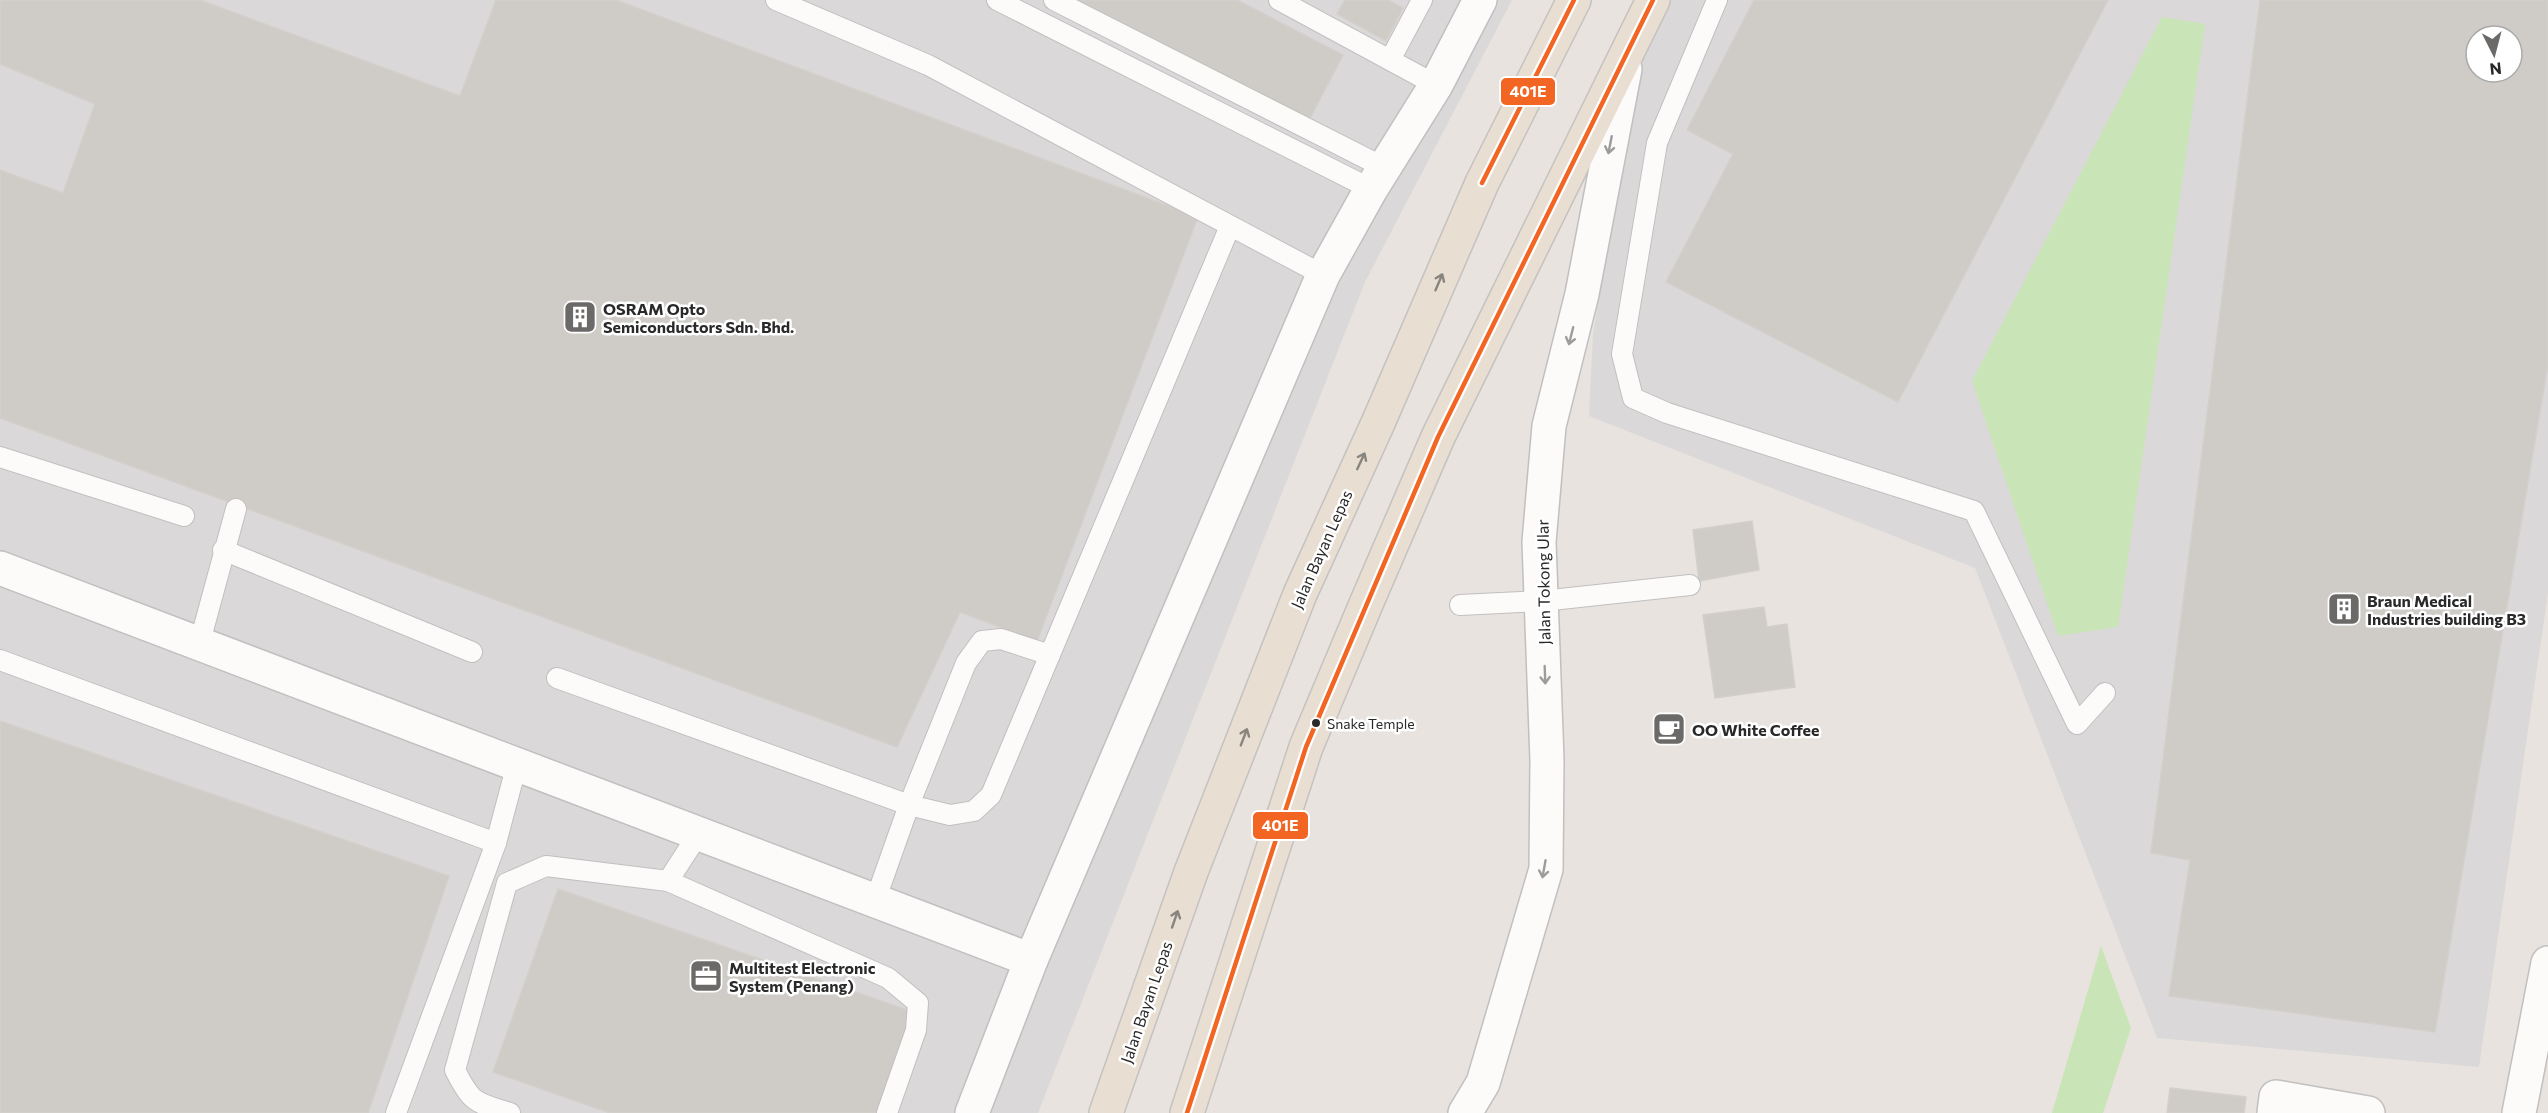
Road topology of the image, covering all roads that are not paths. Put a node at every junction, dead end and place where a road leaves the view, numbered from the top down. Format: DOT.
graph roads {
  1 [pos="776,0"];
  2 [pos="997,0"];
  3 [pos="1054,0"];
  4 [pos="1279,0"];
  5 [pos="1422,0"];
  6 [pos="1480,0"];
  7 [pos="1574,0"];
  8 [pos="1653,0"];
  9 [pos="1718,0"];
  10 [pos="1629,46"];
  11 [pos="1390,60"];
  12 [pos="1436,85"];
  13 [pos="1378,178"];
  14 [pos="1230,226"];
  15 [pos="1323,275"];
  16 [pos="0,457"];
  17 [pos="236,509"];
  18 [pos="183,516"];
  19 [pos="223,550"];
  20 [pos="0,568"];
  21 [pos="1690,585"];
  22 [pos="1542,601"];
  23 [pos="1460,605"];
  24 [pos="199,645"];
  25 [pos="472,652"];
  26 [pos="1050,655"];
  27 [pos="0,660"];
  28 [pos="557,678"];
  29 [pos="2105,693"];
  30 [pos="517,764"];
  31 [pos="909,805"];
  32 [pos="699,833"];
  33 [pos="496,843"];
  34 [pos="668,881"];
  35 [pos="875,901"];
  36 [pos="1031,960"];
  37 [pos="2548,963"];
  38 [pos="396,1113"];
  39 [pos="510,1113"];
  40 [pos="887,1113"];
  41 [pos="972,1113"];
  42 [pos="1106,1113"];
  43 [pos="1186,1113"];
  44 [pos="1465,1113"];
  45 [pos="2274,1113"];
  46 [pos="2368,1113"];
  47 [pos="2519,1113"];
  1 -- 14 [label="lane"];
  2 -- 13 [label="lane"];
  3 -- 13 [label="lane"];
  4 -- 11 [label="lane"];
  5 -- 11 [label="lane"];
  6 -- 12 [label="street"];
  42 -- 7 [label="highway, Jalan Bayan Lepas, one-way"];
  8 -- 10 [label="highway"];
  9 -- 29 [label="lane"];
  10 -- 22 [label="street, Jalan Tokong Ular, one-way"];
  10 -- 43 [label="highway"];
  11 -- 12 [label="lane"];
  12 -- 13 [label="street"];
  13 -- 15 [label="street"];
  14 -- 15 [label="lane"];
  14 -- 26 [label="lane"];
  15 -- 36 [label="street"];
  16 -- 18 [label="lane"];
  17 -- 19 [label="lane"];
  19 -- 24 [label="lane"];
  19 -- 25 [label="lane"];
  20 -- 24 [label="street"];
  21 -- 22 [label="lane"];
  22 -- 23 [label="lane"];
  22 -- 44 [label="street, Jalan Tokong Ular, one-way"];
  24 -- 30 [label="street"];
  26 -- 31 [label="lane"];
  26 -- 31 [label="lane"];
  27 -- 33 [label="lane"];
  28 -- 31 [label="lane"];
  30 -- 32 [label="street"];
  30 -- 33 [label="lane"];
  31 -- 35 [label="lane"];
  32 -- 34 [label="lane"];
  32 -- 35 [label="street"];
  33 -- 38 [label="lane"];
  34 -- 39 [label="lane"];
  34 -- 40 [label="lane"];
  35 -- 36 [label="street"];
  36 -- 41 [label="street"];
  37 -- 47 [label="street"];
  45 -- 46 [label="street"];
}
